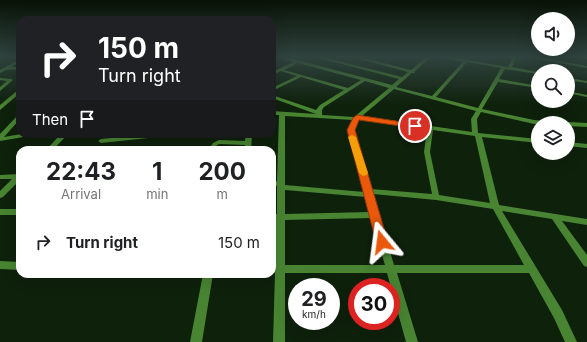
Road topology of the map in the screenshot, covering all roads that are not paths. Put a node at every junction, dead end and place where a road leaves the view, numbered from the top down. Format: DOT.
graph roads {
  1 [pos="291,73"];
  2 [pos="335,73"];
  3 [pos="378,73"];
  4 [pos="412,73"];
  5 [pos="456,73"];
  6 [pos="502,73"];
  7 [pos="301,76"];
  8 [pos="0,79"];
  9 [pos="403,79"];
  10 [pos="496,80"];
  11 [pos="577,80"];
  12 [pos="363,81"];
  13 [pos="587,82"];
  14 [pos="531,87"];
  15 [pos="276,88"];
  16 [pos="391,88"];
  17 [pos="0,90"];
  18 [pos="348,90"];
  19 [pos="575,93"];
  20 [pos="16,94"];
  21 [pos="587,95"];
  22 [pos="276,98"];
  23 [pos="434,98"];
  24 [pos="3,103"];
  25 [pos="0,108"];
  26 [pos="479,110"];
  27 [pos="276,114"];
  28 [pos="282,114"];
  29 [pos="319,114"];
  30 [pos="356,118"];
  31 [pos="16,120"];
  32 [pos="531,123"];
  33 [pos="575,124"];
  34 [pos="587,125"];
  35 [pos="430,128"];
  36 [pos="477,135"];
  37 [pos="16,136"];
  38 [pos="0,138"];
  39 [pos="60,138"];
  40 [pos="129,138"];
  41 [pos="249,138"];
  42 [pos="531,140"];
  43 [pos="101,141"];
  44 [pos="249,143"];
  45 [pos="575,145"];
  46 [pos="53,146"];
  47 [pos="214,146"];
  48 [pos="249,146"];
  49 [pos="587,146"];
  50 [pos="0,177"];
  51 [pos="16,179"];
  52 [pos="16,181"];
  53 [pos="276,184"];
  54 [pos="281,186"];
  55 [pos="369,193"];
  56 [pos="0,195"];
  57 [pos="436,197"];
  58 [pos="495,206"];
  59 [pos="0,212"];
  60 [pos="16,212"];
  61 [pos="375,215"];
  62 [pos="554,216"];
  63 [pos="276,217"];
  64 [pos="587,222"];
  65 [pos="587,263"];
  66 [pos="0,265"];
  67 [pos="16,266"];
  68 [pos="390,268"];
  69 [pos="276,269"];
  70 [pos="531,269"];
  71 [pos="207,278"];
  72 [pos="196,342"];
  73 [pos="279,342"];
  74 [pos="412,342"];
  75 [pos="571,342"];
  1 -- 7 [label="street"];
  2 -- 12 [label="street"];
  3 -- 9 [label="street"];
  4 -- 9 [label="street"];
  5 -- 23 [label="street"];
  6 -- 10 [label="street"];
  7 -- 15 [label="street"];
  7 -- 18 [label="street"];
  8 -- 17 [label="street"];
  9 -- 16 [label="street"];
  10 -- 14 [label="street"];
  10 -- 26 [label="street"];
  11 -- 13 [label="street"];
  11 -- 21 [label="street"];
  12 -- 16 [label="street"];
  12 -- 18 [label="street"];
  16 -- 23 [label="street"];
  16 -- 30 [label="street"];
  18 -- 29 [label="street"];
  19 -- 21 [label="street"];
  20 -- 24 [label="street"];
  22 -- 29 [label="street"];
  23 -- 26 [label="street"];
  24 -- 25 [label="street"];
  26 -- 32 [label="street"];
  26 -- 36 [label="street"];
  27 -- 28 [label="street"];
  28 -- 29 [label="street"];
  28 -- 54 [label="street"];
  29 -- 30 [label="street"];
  30 -- 35 [label="street"];
  30 -- 55 [label="street"];
  31 -- 38 [label="street"];
  33 -- 34 [label="street"];
  35 -- 36 [label="street"];
  35 -- 57 [label="street"];
  36 -- 42 [label="street"];
  36 -- 58 [label="street"];
  37 -- 38 [label="street"];
  39 -- 46 [label="street"];
  40 -- 43 [label="street"];
  41 -- 44 [label="street"];
  44 -- 47 [label="street"];
  44 -- 48 [label="street"];
  45 -- 49 [label="street"];
  50 -- 51 [label="street"];
  52 -- 56 [label="street"];
  53 -- 54 [label="street"];
  54 -- 55 [label="street"];
  54 -- 63 [label="street"];
  55 -- 57 [label="street"];
  55 -- 61 [label="street"];
  57 -- 58 [label="street"];
  58 -- 62 [label="street"];
  58 -- 70 [label="street"];
  59 -- 60 [label="street"];
  61 -- 63 [label="street"];
  61 -- 68 [label="street"];
  62 -- 64 [label="street"];
  62 -- 65 [label="street"];
  63 -- 69 [label="street"];
  66 -- 67 [label="street"];
  68 -- 69 [label="street"];
  68 -- 70 [label="street"];
  68 -- 74 [label="street"];
  69 -- 73 [label="street"];
  70 -- 75 [label="street"];
  71 -- 72 [label="street"];
}
